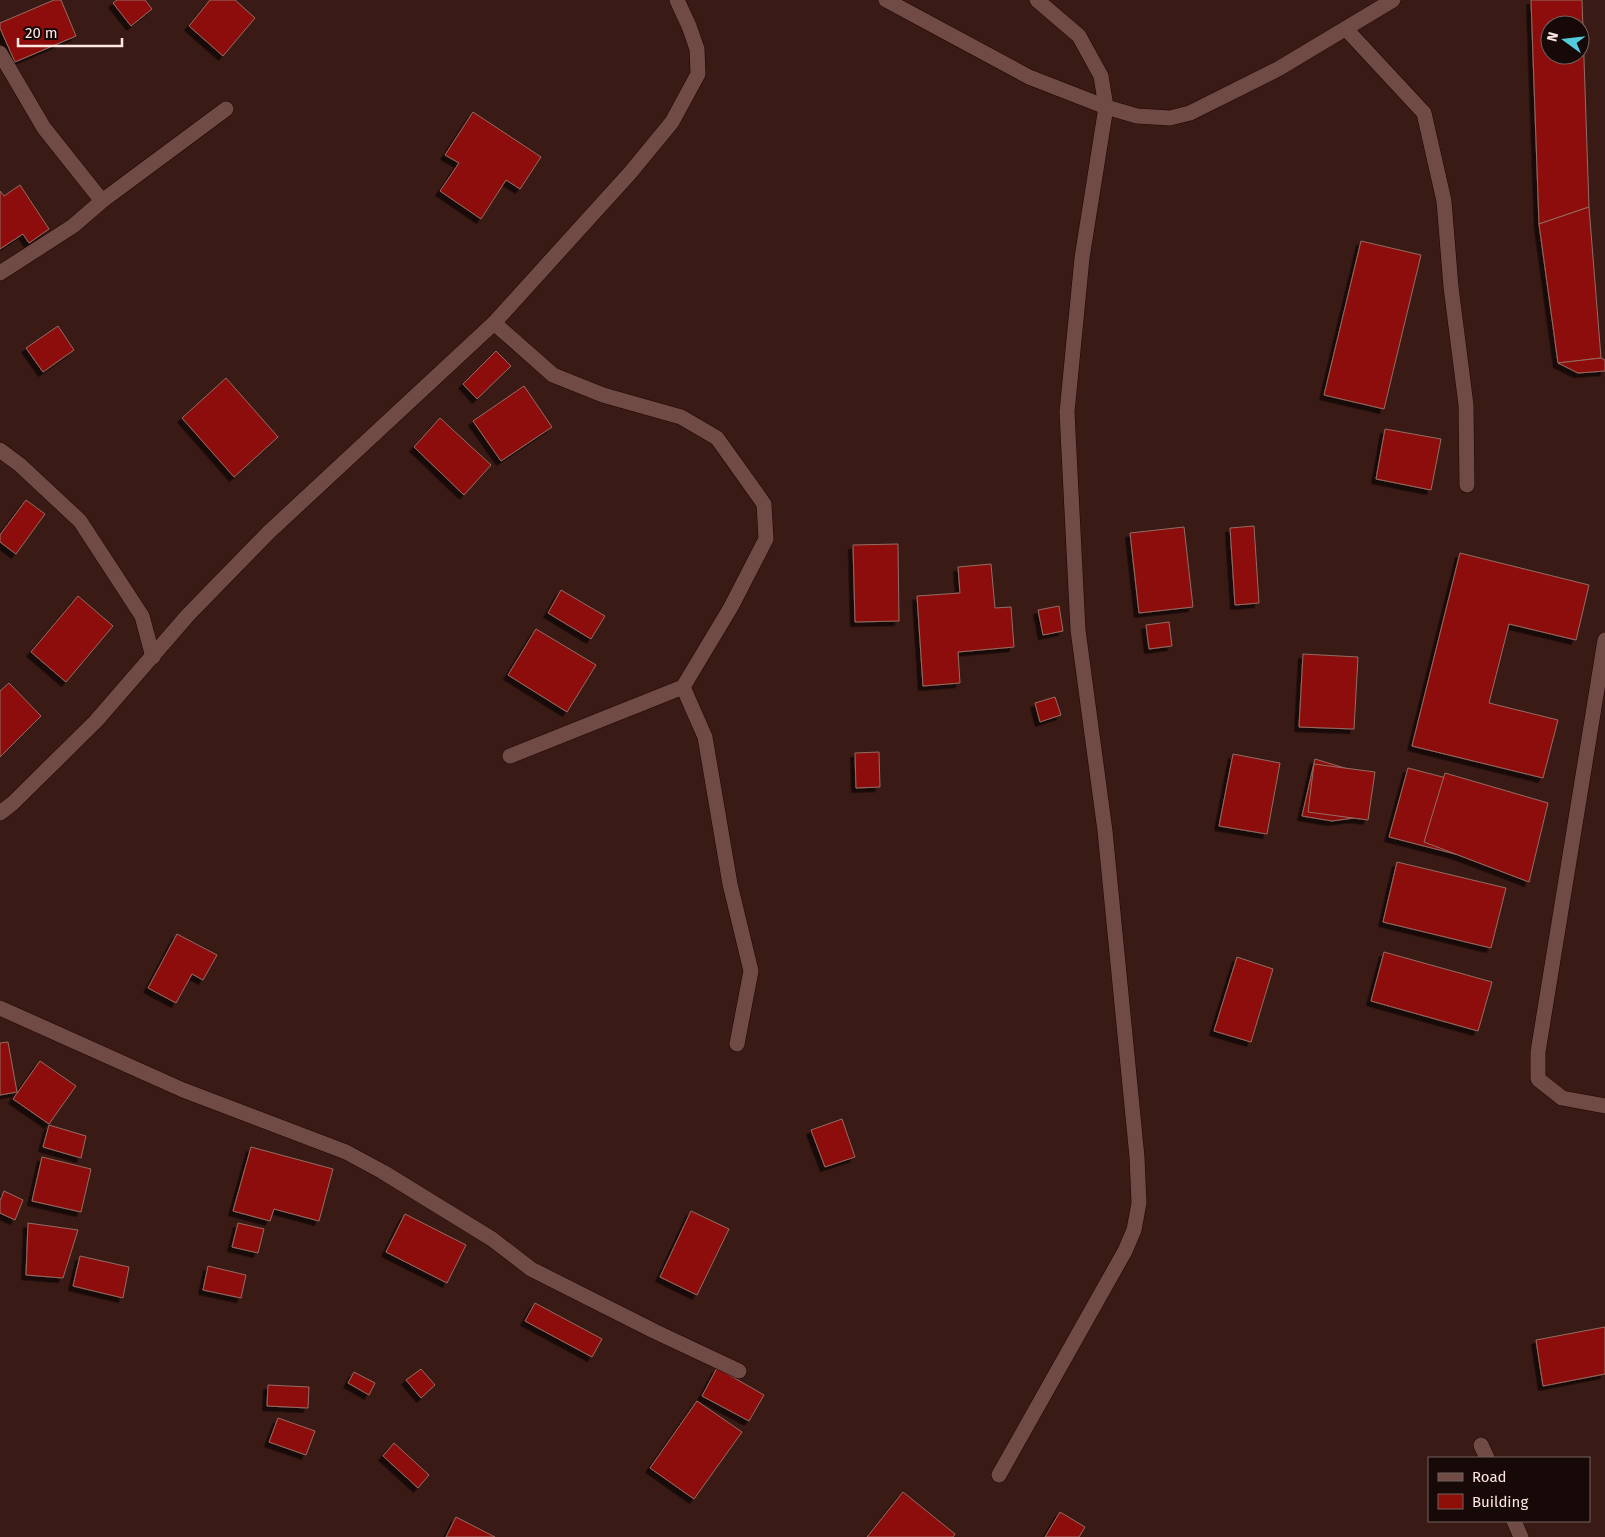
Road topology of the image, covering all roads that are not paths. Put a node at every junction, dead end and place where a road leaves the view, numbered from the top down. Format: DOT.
graph roads {
  1 [pos="677,0"];
  2 [pos="886,0"];
  3 [pos="1037,0"];
  4 [pos="1393,0"];
  5 [pos="1346,29"];
  6 [pos="0,52"];
  7 [pos="1106,107"];
  8 [pos="226,109"];
  9 [pos="102,200"];
  10 [pos="0,274"];
  11 [pos="494,323"];
  12 [pos="0,450"];
  13 [pos="1467,484"];
  14 [pos="1605,640"];
  15 [pos="153,657"];
  16 [pos="683,687"];
  17 [pos="510,756"];
  18 [pos="0,813"];
  19 [pos="0,1008"];
  20 [pos="737,1044"];
  21 [pos="1605,1106"];
  22 [pos="739,1370"];
  23 [pos="999,1475"];
  24 [pos="1514,1522"];
  25 [pos="1520,1537"];
  1 -- 11 [label="street"];
  2 -- 7 [label="street"];
  3 -- 7 [label="street"];
  4 -- 5 [label="street"];
  5 -- 7 [label="street"];
  5 -- 13 [label="street"];
  6 -- 9 [label="street"];
  7 -- 23 [label="street"];
  8 -- 9 [label="street"];
  9 -- 10 [label="street"];
  11 -- 15 [label="street"];
  11 -- 16 [label="street"];
  12 -- 15 [label="street"];
  14 -- 21 [label="street"];
  15 -- 18 [label="street"];
  16 -- 17 [label="street"];
  16 -- 20 [label="street"];
  19 -- 22 [label="street"];
  24 -- 25 [label="street"];
}
